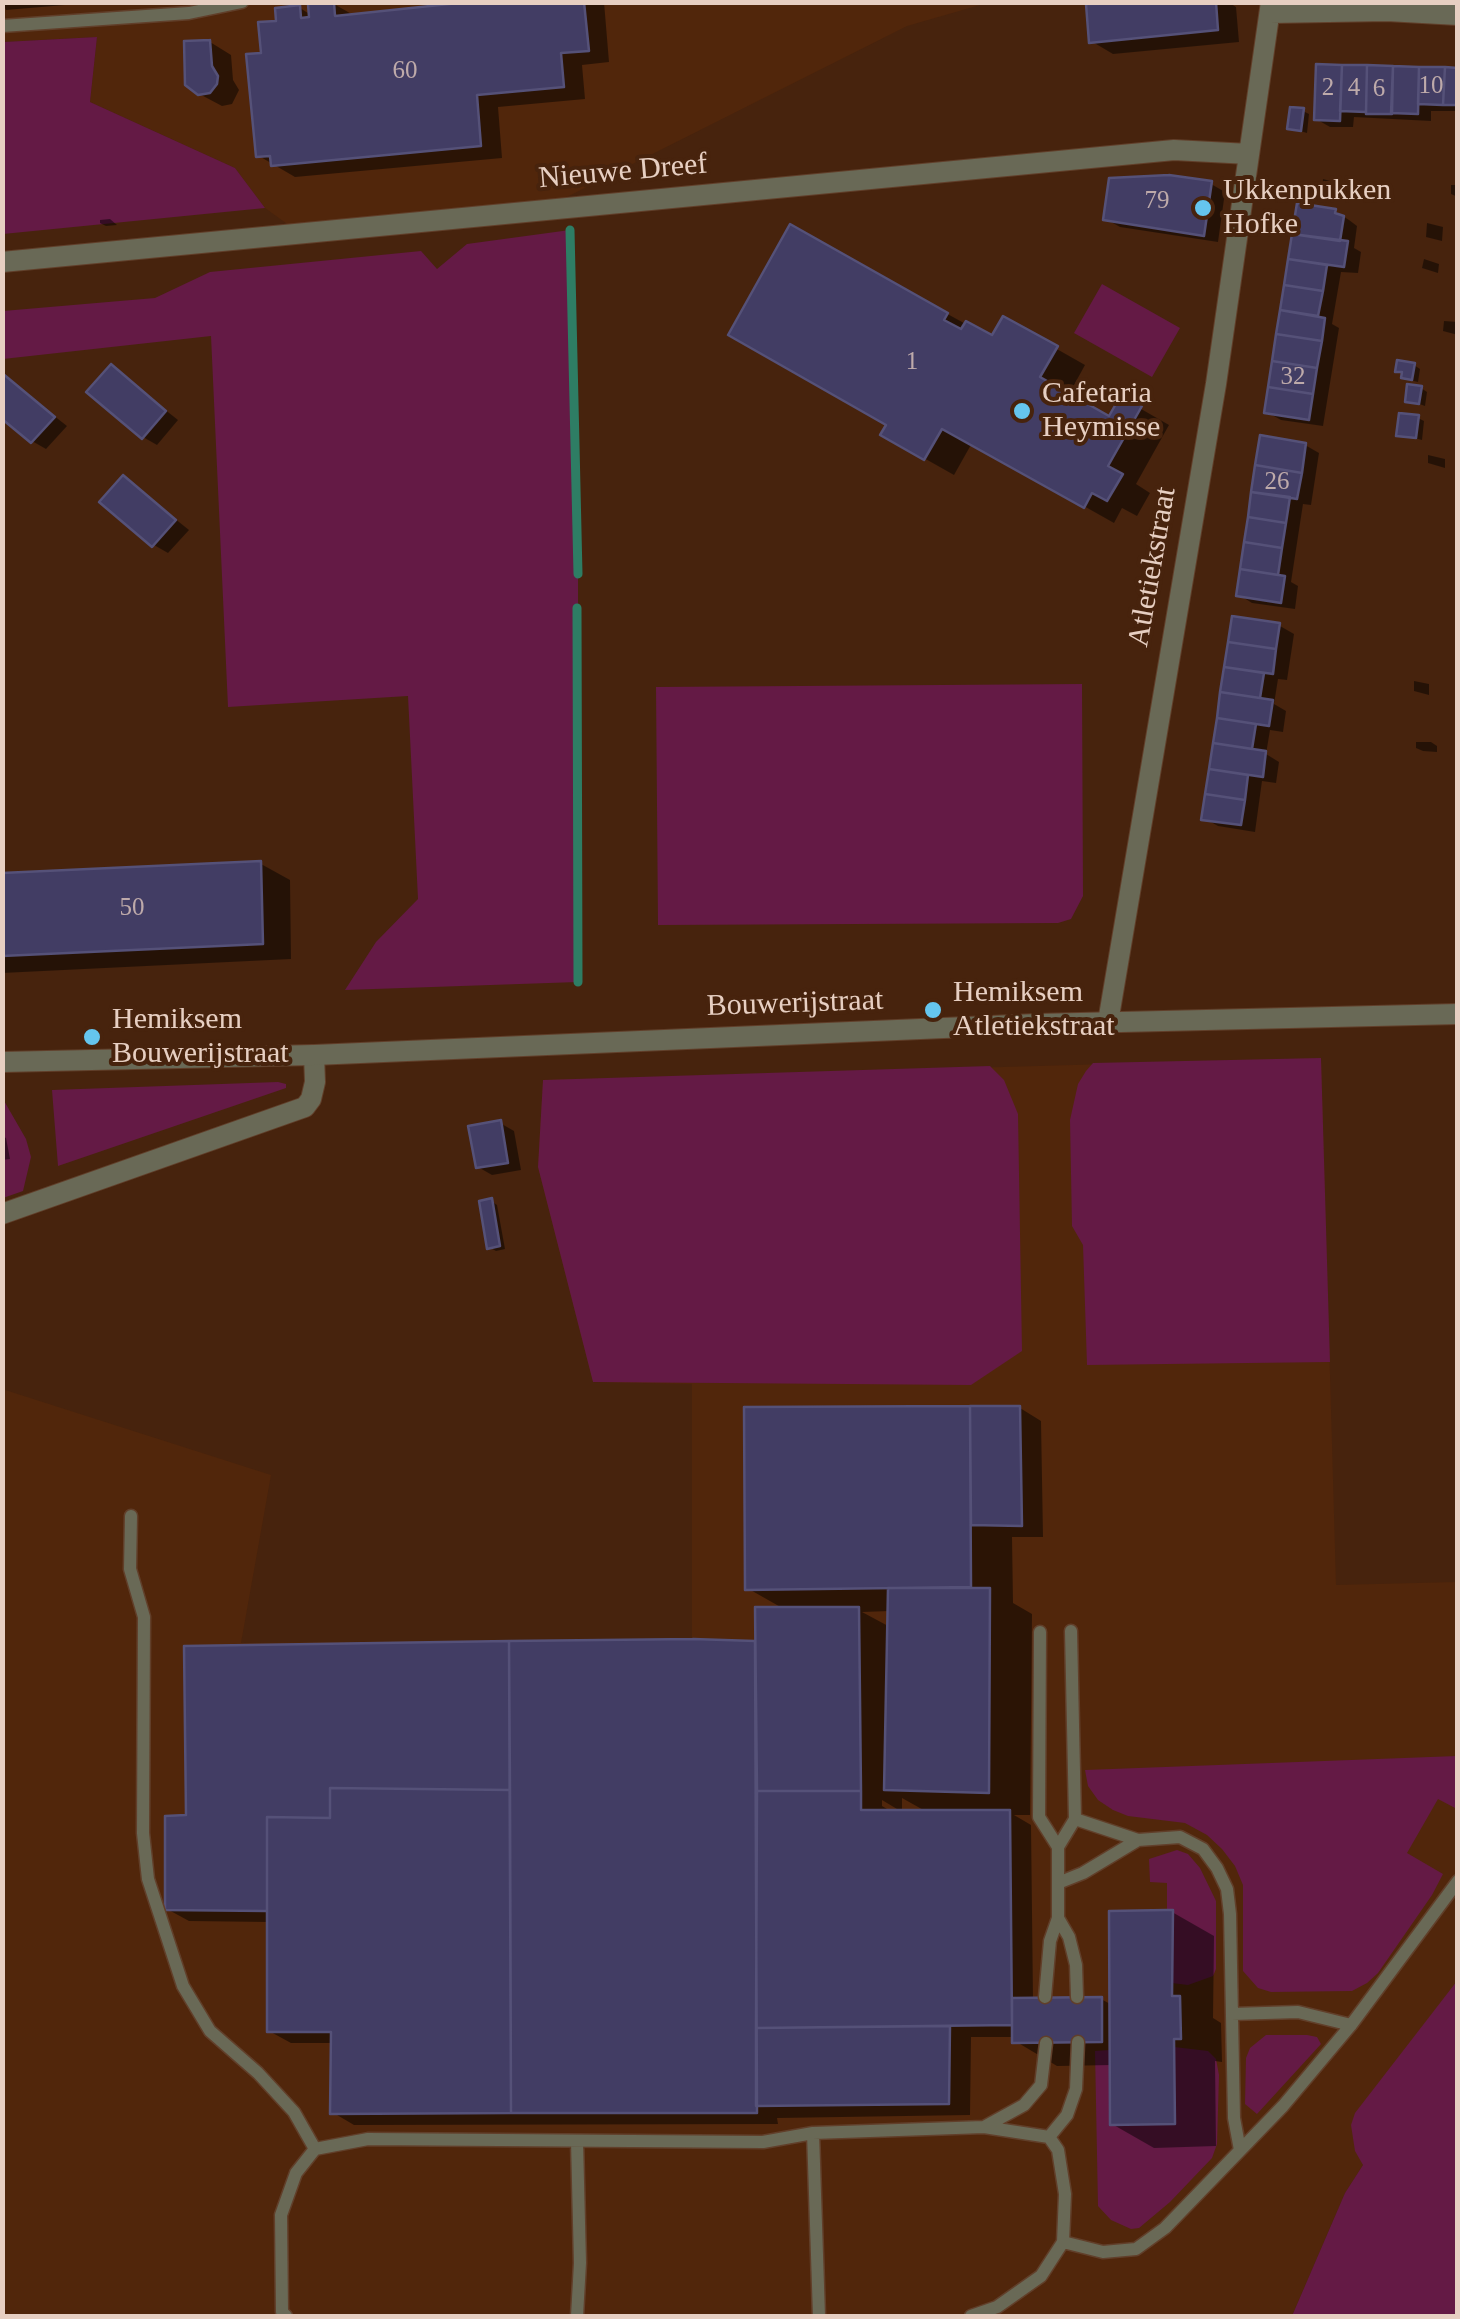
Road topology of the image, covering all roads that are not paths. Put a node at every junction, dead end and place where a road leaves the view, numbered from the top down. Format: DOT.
graph roads {
  1 [pos="242,2"];
  2 [pos="1432,2"];
  3 [pos="1271,8"];
  4 [pos="1387,11"];
  5 [pos="1458,14"];
  6 [pos="2,26"];
  7 [pos="1249,154"];
  8 [pos="2,262"];
  9 [pos="1458,1014"];
  10 [pos="1108,1022"];
  11 [pos="314,1055"];
  12 [pos="2,1062"];
  13 [pos="2,1214"];
  14 [pos="131,1516"];
  15 [pos="1071,1631"];
  16 [pos="1040,1632"];
  17 [pos="1075,1819"];
  18 [pos="1138,1840"];
  19 [pos="1058,1847"];
  20 [pos="1458,1880"];
  21 [pos="1058,1884"];
  22 [pos="1058,1918"];
  23 [pos="1077,1996"];
  24 [pos="1045,1997"];
  25 [pos="1232,2014"];
  26 [pos="1351,2025"];
  27 [pos="1078,2042"];
  28 [pos="1046,2043"];
  29 [pos="984,2127"];
  30 [pos="814,2134"];
  31 [pos="1049,2137"];
  32 [pos="577,2141"];
  33 [pos="315,2150"];
  34 [pos="1240,2150"];
  35 [pos="1063,2242"];
  36 [pos="286,2316"];
  37 [pos="577,2316"];
  38 [pos="819,2316"];
  39 [pos="971,2316"];
  1 -- 6 [label="lane"];
  2 -- 4 [label="street"];
  3 -- 4 [label="street"];
  3 -- 7 [label="street, Atletiekstraat"];
  4 -- 5 [label="street"];
  7 -- 8 [label="street, Nieuwe Dreef"];
  7 -- 10 [label="street, Atletiekstraat"];
  9 -- 10 [label="street, Bouwerijstraat"];
  10 -- 11 [label="street, Bouwerijstraat"];
  11 -- 12 [label="street, Bouwerijstraat"];
  11 -- 13 [label="street"];
  14 -- 33 [label="lane"];
  15 -- 17 [label="lane"];
  16 -- 19 [label="lane"];
  17 -- 18 [label="lane"];
  17 -- 19 [label="lane"];
  18 -- 21 [label="lane"];
  18 -- 25 [label="lane"];
  19 -- 21 [label="lane"];
  20 -- 26 [label="lane"];
  21 -- 22 [label="lane"];
  22 -- 23 [label="lane"];
  22 -- 24 [label="lane"];
  25 -- 26 [label="lane"];
  25 -- 34 [label="lane"];
  26 -- 34 [label="lane"];
  27 -- 31 [label="lane"];
  28 -- 29 [label="lane"];
  29 -- 30 [label="lane"];
  29 -- 31 [label="lane"];
  30 -- 32 [label="lane"];
  30 -- 38 [label="lane"];
  31 -- 35 [label="lane"];
  32 -- 33 [label="lane"];
  32 -- 37 [label="lane"];
  33 -- 36 [label="lane"];
  34 -- 35 [label="lane"];
  35 -- 39 [label="lane"];
}
